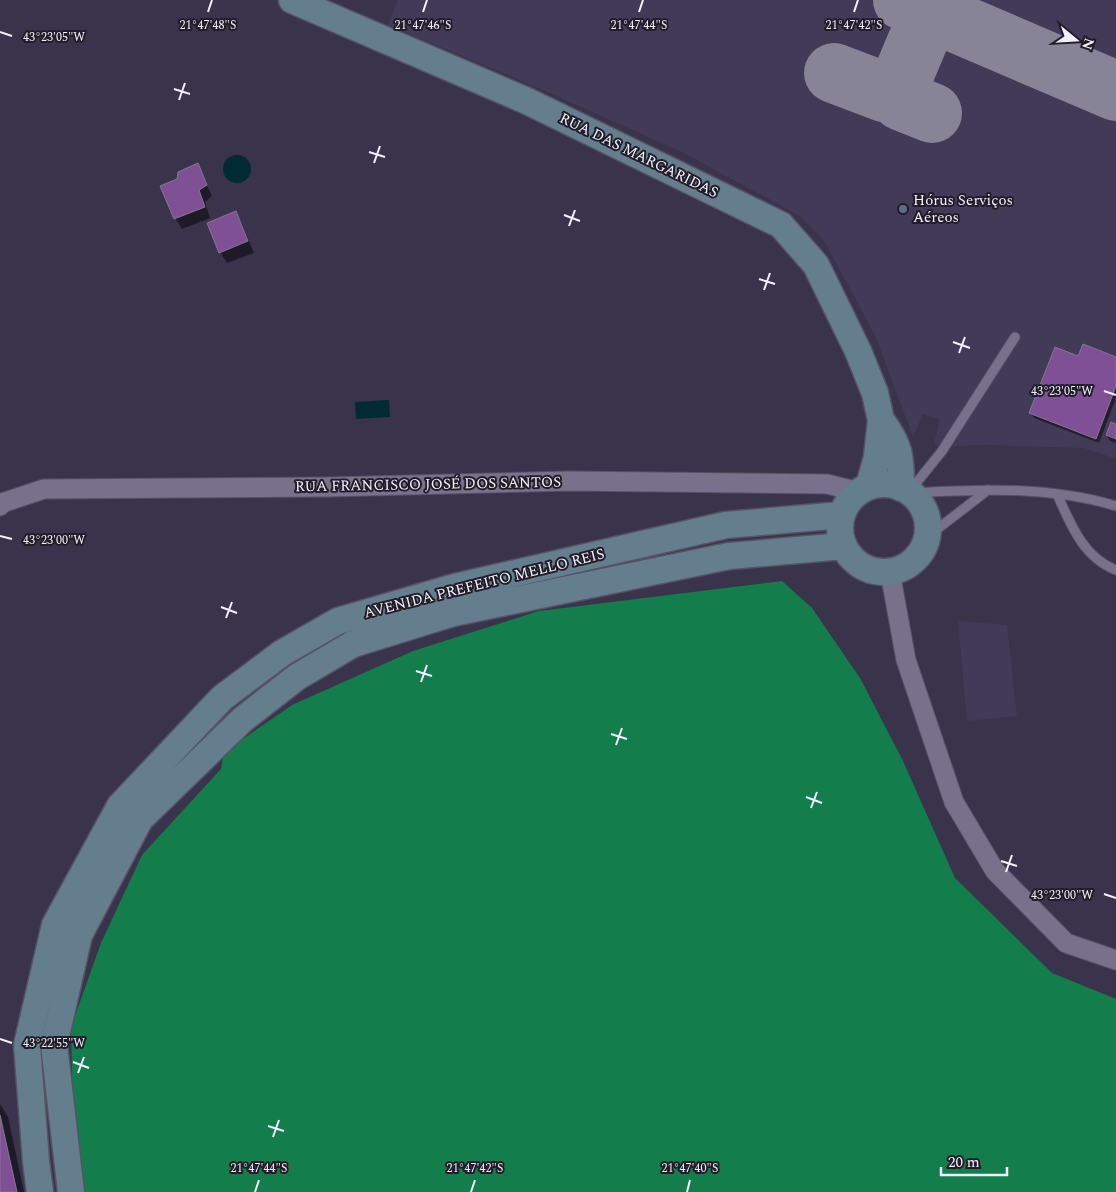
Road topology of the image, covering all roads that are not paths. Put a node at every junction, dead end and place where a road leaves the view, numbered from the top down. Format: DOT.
graph roads {
  1 [pos="292,0"];
  2 [pos="1015,337"];
  3 [pos="882,420"];
  4 [pos="864,489"];
  5 [pos="988,490"];
  6 [pos="907,491"];
  7 [pos="1057,494"];
  8 [pos="0,506"];
  9 [pos="1116,506"];
  10 [pos="842,515"];
  11 [pos="927,537"];
  12 [pos="844,546"];
  13 [pos="1116,570"];
  14 [pos="890,572"];
  15 [pos="1116,960"];
  16 [pos="40,1192"];
  17 [pos="71,1192"];
  1 -- 3 [label="street, RUA DAS MARGARIDAS"];
  2 -- 6 [label="lane"];
  3 -- 4 [label="street, RUA DAS MARGARIDAS"];
  3 -- 6 [label="street, RUA DAS MARGARIDAS"];
  4 -- 6 [label="street"];
  4 -- 8 [label="street, RUA FRANCISCO JOSÉ DOS SANTOS"];
  4 -- 10 [label="street"];
  5 -- 6 [label="lane"];
  5 -- 7 [label="lane"];
  5 -- 11 [label="lane"];
  6 -- 11 [label="street"];
  7 -- 9 [label="lane"];
  7 -- 13 [label="lane"];
  10 -- 12 [label="street"];
  10 -- 16 [label="street, AVENIDA PREFEITO MELLO REIS"];
  11 -- 14 [label="street"];
  12 -- 14 [label="street"];
  12 -- 17 [label="street, AVENIDA PREFEITO MELLO REIS"];
  14 -- 15 [label="street"];
}
